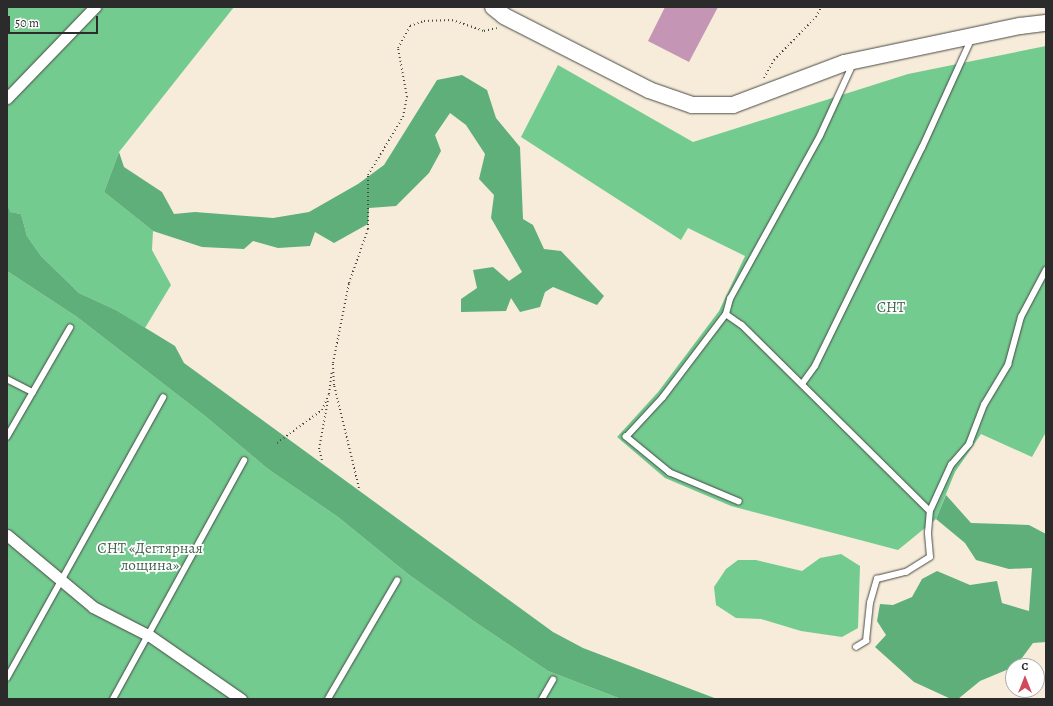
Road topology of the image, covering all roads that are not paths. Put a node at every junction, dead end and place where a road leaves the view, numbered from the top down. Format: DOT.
graph roads {
  1 [pos="95,7"];
  2 [pos="493,7"];
  3 [pos="1046,23"];
  4 [pos="973,36"];
  5 [pos="855,61"];
  6 [pos="7,98"];
  7 [pos="1046,270"];
  8 [pos="726,314"];
  9 [pos="70,328"];
  10 [pos="7,379"];
  11 [pos="802,384"];
  12 [pos="33,392"];
  13 [pos="163,398"];
  14 [pos="7,437"];
  15 [pos="244,461"];
  16 [pos="739,502"];
  17 [pos="930,511"];
  18 [pos="7,535"];
  19 [pos="62,581"];
  20 [pos="398,581"];
  21 [pos="150,636"];
  22 [pos="856,647"];
  23 [pos="7,678"];
  24 [pos="553,680"];
  25 [pos="113,699"];
  26 [pos="242,699"];
  27 [pos="328,699"];
  28 [pos="542,699"];
  1 -- 6 [label="street"];
  2 -- 5 [label="street"];
  3 -- 4 [label="street"];
  4 -- 5 [label="street"];
  4 -- 11 [label="lane"];
  5 -- 8 [label="lane"];
  7 -- 17 [label="lane"];
  8 -- 11 [label="lane"];
  8 -- 16 [label="lane"];
  9 -- 12 [label="lane"];
  10 -- 12 [label="lane"];
  11 -- 17 [label="lane"];
  12 -- 14 [label="lane"];
  13 -- 19 [label="lane"];
  15 -- 21 [label="lane"];
  17 -- 22 [label="lane"];
  18 -- 19 [label="street"];
  19 -- 21 [label="street"];
  19 -- 23 [label="lane"];
  20 -- 27 [label="lane"];
  21 -- 25 [label="lane"];
  21 -- 26 [label="street"];
  24 -- 28 [label="lane"];
}
